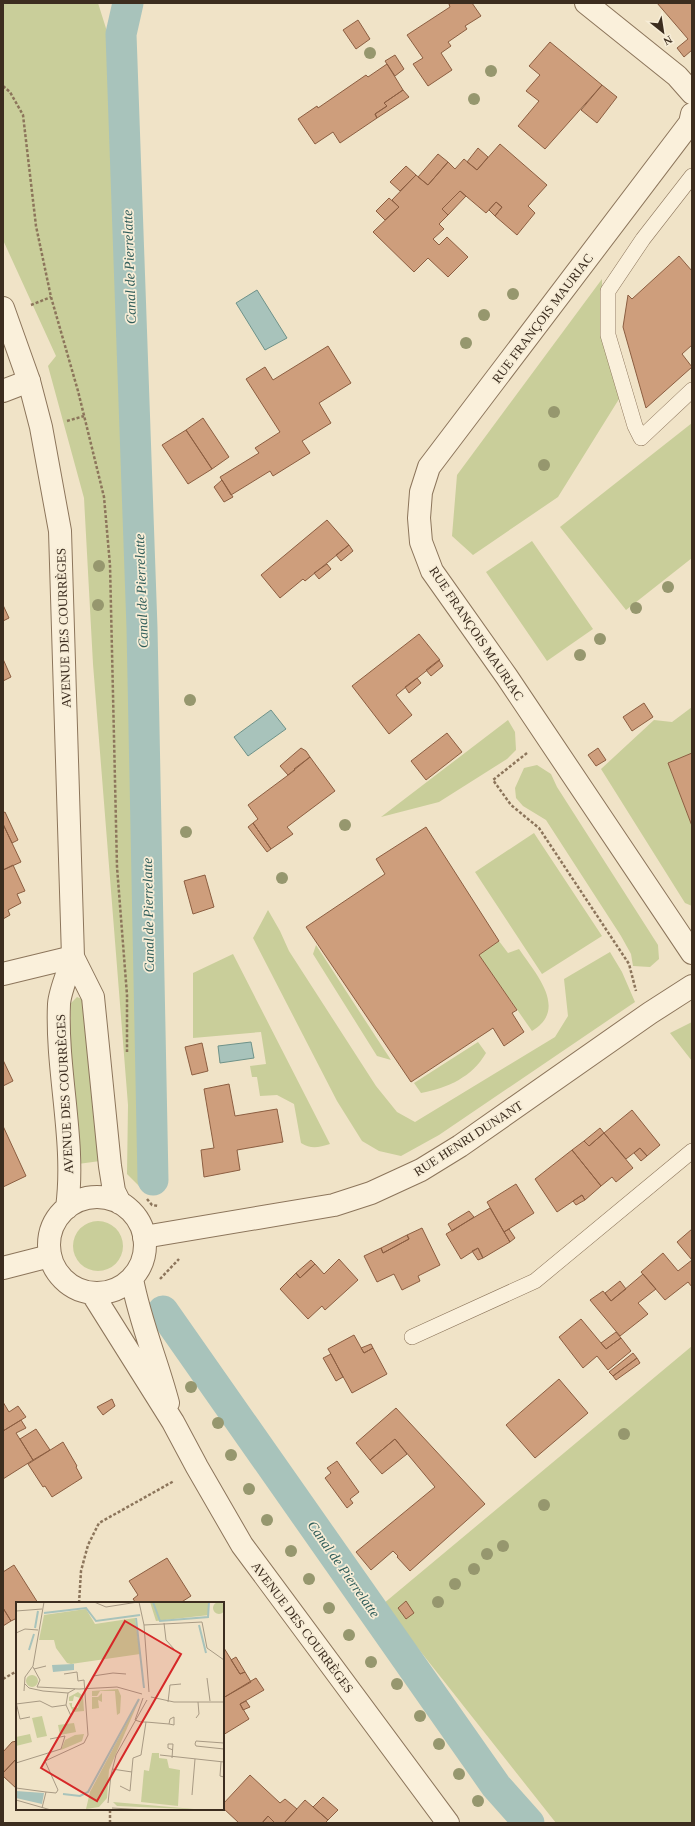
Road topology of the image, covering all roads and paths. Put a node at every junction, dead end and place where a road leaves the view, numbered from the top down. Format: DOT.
graph roads {
  1 [pos="586,3"];
  2 [pos="3,86"];
  3 [pos="692,92"];
  4 [pos="692,114"];
  5 [pos="692,176"];
  6 [pos="3,308"];
  7 [pos="29,381"];
  8 [pos="692,390"];
  9 [pos="3,392"];
  10 [pos="548,737"];
  11 [pos="692,953"];
  12 [pos="73,957"];
  13 [pos="3,974"];
  14 [pos="692,986"];
  15 [pos="639,997"];
  16 [pos="127,1058"];
  17 [pos="692,1151"];
  18 [pos="143,1194"];
  19 [pos="120,1203"];
  20 [pos="67,1208"];
  21 [pos="164,1208"];
  22 [pos="144,1237"];
  23 [pos="184,1254"];
  24 [pos="50,1256"];
  25 [pos="3,1268"];
  26 [pos="132,1279"];
  27 [pos="157,1284"];
  28 [pos="92,1293"];
  29 [pos="412,1337"];
  30 [pos="173,1422"];
  31 [pos="196,1467"];
  32 [pos="79,1602"];
  33 [pos="16,1672"];
  34 [pos="3,1679"];
  35 [pos="110,1810"];
  36 [pos="110,1823"];
  37 [pos="448,1823"];
  1 -- 3 [label="street"];
  2 -- 16 [label="path"];
  4 -- 10 [label="street, RUE FRANÇOIS MAURIAC"];
  5 -- 8 [label="lane"];
  6 -- 7 [label="street, AVENUE DES COURRÈGES"];
  7 -- 9 [label="street"];
  7 -- 12 [label="street, AVENUE DES COURRÈGES"];
  10 -- 11 [label="street, RUE FRANÇOIS MAURIAC"];
  10 -- 15 [label="path"];
  12 -- 13 [label="street"];
  12 -- 19 [label="street, AVENUE DES COURRÈGES"];
  12 -- 20 [label="street, AVENUE DES COURRÈGES"];
  14 -- 22 [label="street, RUE HENRI DUNANT"];
  17 -- 29 [label="lane"];
  18 -- 21 [label="path"];
  19 -- 20 [label="street"];
  19 -- 22 [label="street"];
  20 -- 24 [label="street"];
  22 -- 26 [label="street"];
  23 -- 27 [label="path"];
  24 -- 25 [label="street"];
  24 -- 28 [label="street"];
  26 -- 28 [label="street"];
  26 -- 30 [label="street, AVENUE DES COURRÈGES"];
  28 -- 30 [label="street, AVENUE DES COURRÈGES"];
  30 -- 31 [label="street, AVENUE DES COURRÈGES"];
  31 -- 32 [label="path"];
  31 -- 37 [label="street, AVENUE DES COURRÈGES"];
  33 -- 34 [label="path"];
  35 -- 36 [label="path"];
}
